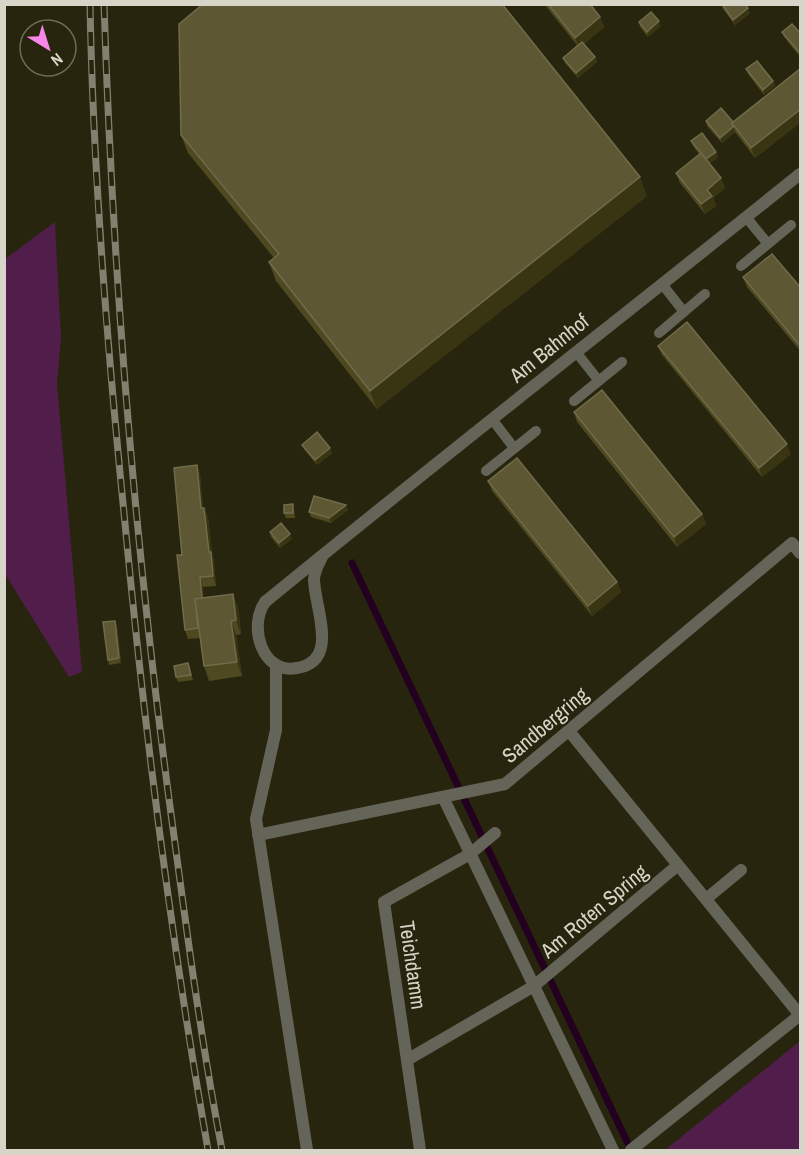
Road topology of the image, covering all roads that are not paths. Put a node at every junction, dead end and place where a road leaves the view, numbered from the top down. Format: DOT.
graph roads {
  1 [pos="801,174"];
  2 [pos="746,217"];
  3 [pos="791,225"];
  4 [pos="768,244"];
  5 [pos="741,266"];
  6 [pos="662,284"];
  7 [pos="705,294"];
  8 [pos="684,312"];
  9 [pos="659,333"];
  10 [pos="576,352"];
  11 [pos="622,362"];
  12 [pos="599,381"];
  13 [pos="574,401"];
  14 [pos="492,419"];
  15 [pos="536,431"];
  16 [pos="514,448"];
  17 [pos="486,471"];
  18 [pos="801,553"];
  19 [pos="323,555"];
  20 [pos="276,665"];
  21 [pos="569,731"];
  22 [pos="447,796"];
  23 [pos="495,833"];
  24 [pos="258,836"];
  25 [pos="470,854"];
  26 [pos="678,865"];
  27 [pos="741,870"];
  28 [pos="706,899"];
  29 [pos="538,983"];
  30 [pos="800,1015"];
  31 [pos="407,1060"];
  32 [pos="633,1148"];
  33 [pos="307,1150"];
  34 [pos="420,1150"];
  35 [pos="613,1150"];
  1 -- 2 [label="street, Am Bahnhof"];
  2 -- 4 [label="lane"];
  2 -- 6 [label="street, Am Bahnhof"];
  3 -- 4 [label="lane"];
  4 -- 5 [label="lane"];
  6 -- 8 [label="lane"];
  6 -- 10 [label="street, Am Bahnhof"];
  7 -- 8 [label="lane"];
  8 -- 9 [label="lane"];
  10 -- 12 [label="lane"];
  10 -- 14 [label="street, Am Bahnhof"];
  11 -- 12 [label="lane"];
  12 -- 13 [label="lane"];
  14 -- 16 [label="lane"];
  14 -- 19 [label="street, Am Bahnhof"];
  15 -- 16 [label="lane"];
  16 -- 17 [label="lane"];
  18 -- 21 [label="street, Sandbergring"];
  19 -- 20 [label="street, Am Bahnhof"];
  19 -- 20 [label="street"];
  20 -- 24 [label="street"];
  21 -- 22 [label="street, Sandbergring"];
  21 -- 26 [label="street, Am Roten Spring"];
  22 -- 24 [label="street, Sandbergring"];
  22 -- 25 [label="street"];
  23 -- 25 [label="street, Teichdamm"];
  24 -- 33 [label="street"];
  25 -- 29 [label="street"];
  25 -- 31 [label="street, Teichdamm"];
  26 -- 28 [label="street, Am Roten Spring"];
  26 -- 29 [label="street, Am Roten Spring"];
  27 -- 28 [label="street"];
  28 -- 30 [label="street, Am Roten Spring"];
  29 -- 31 [label="street"];
  29 -- 35 [label="street"];
  30 -- 32 [label="street"];
  31 -- 34 [label="street, Teichdamm"];
}
